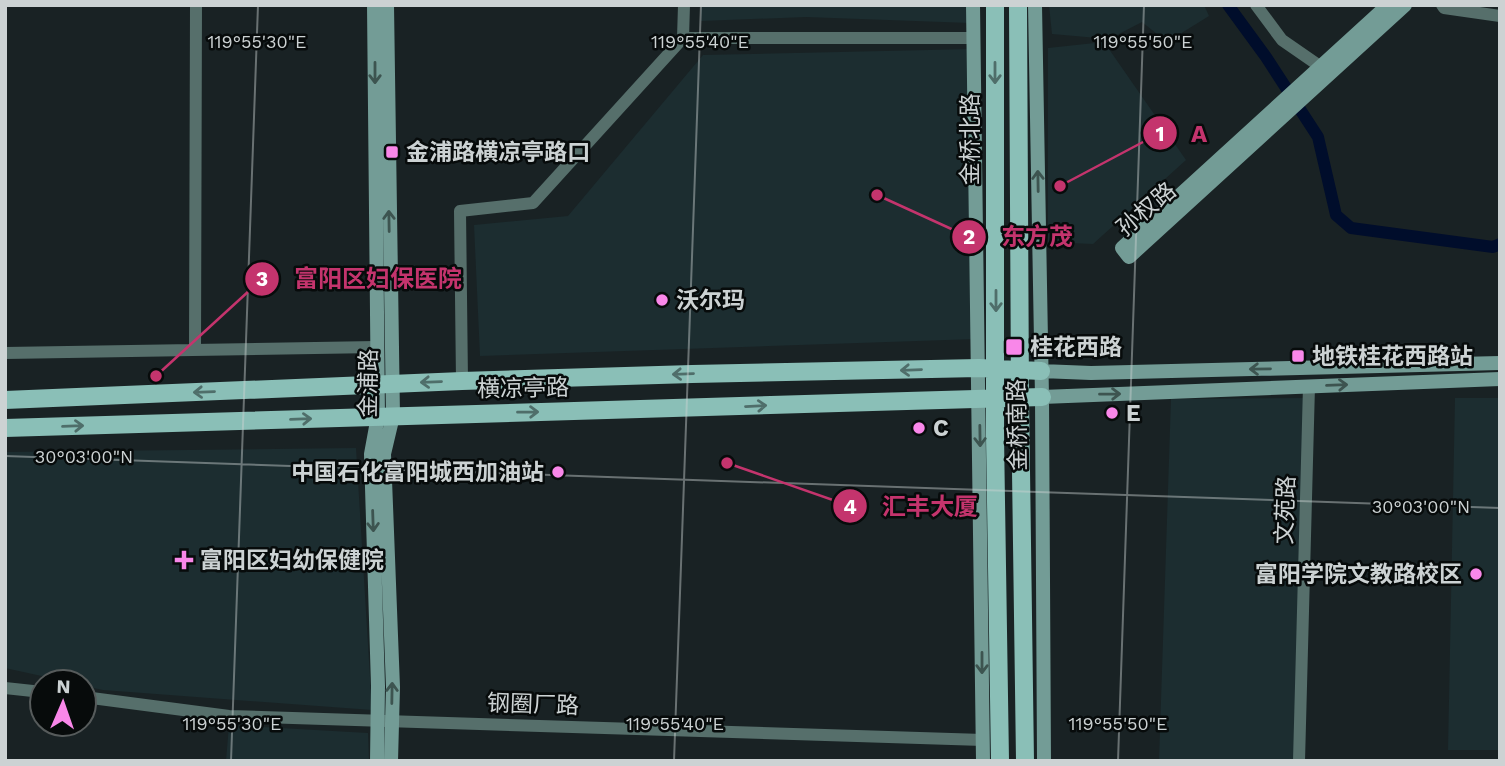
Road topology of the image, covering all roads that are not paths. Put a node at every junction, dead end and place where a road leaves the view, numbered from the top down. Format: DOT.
graph roads {
  1 [pos="196,5"];
  2 [pos="374,5"];
  3 [pos="387,5"];
  4 [pos="684,5"];
  5 [pos="973,5"];
  6 [pos="995,5"];
  7 [pos="1018,5"];
  8 [pos="1035,5"];
  9 [pos="1256,5"];
  10 [pos="1388,5"];
  11 [pos="1405,5"];
  12 [pos="1442,5"];
  13 [pos="1500,16"];
  14 [pos="683,38"];
  15 [pos="973,38"];
  16 [pos="1316,76"];
  17 [pos="1284,108"];
  18 [pos="376,346"];
  19 [pos="195,349"];
  20 [pos="5,352"];
  21 [pos="1500,363"];
  22 [pos="987,368"];
  23 [pos="1021,369"];
  24 [pos="1041,371"];
  25 [pos="1500,379"];
  26 [pos="462,381"];
  27 [pos="385,384"];
  28 [pos="1309,386"];
  29 [pos="1042,397"];
  30 [pos="1020,398"];
  31 [pos="988,399"];
  32 [pos="5,400"];
  33 [pos="386,416"];
  34 [pos="5,428"];
  35 [pos="5,688"];
  36 [pos="28,690"];
  37 [pos="98,700"];
  38 [pos="385,721"];
  39 [pos="983,740"];
  40 [pos="377,761"];
  41 [pos="391,761"];
  42 [pos="983,761"];
  43 [pos="1000,761"];
  44 [pos="1025,761"];
  45 [pos="1044,761"];
  46 [pos="1299,761"];
  1 -- 19 [label="street"];
  2 -- 18 [label="main road, 金浦路, one-way"];
  27 -- 3 [label="main road, 金浦路, one-way"];
  4 -- 14 [label="street"];
  5 -- 15 [label="main road, 金桥北路"];
  6 -- 22 [label="main road, 金桥北路, one-way"];
  7 -- 23 [label="main road"];
  24 -- 8 [label="main road, 金桥南路, one-way"];
  9 -- 16 [label="street"];
  10 -- 16 [label="main road, 孙权路"];
  11 -- 16 [label="main road, 孙权路"];
  12 -- 13 [label="street"];
  14 -- 15 [label="street"];
  14 -- 26 [label="street"];
  15 -- 22 [label="main road, 金桥北路"];
  16 -- 17 [label="main road, 孙权路"];
  17 -- 17 [label="main road, 孙权路"];
  18 -- 19 [label="street"];
  18 -- 27 [label="main road, 金浦路"];
  19 -- 20 [label="street"];
  21 -- 24 [label="main road, one-way"];
  22 -- 23 [label="main road, 横凉亭路"];
  22 -- 26 [label="main road, 横凉亭路, one-way"];
  22 -- 31 [label="main road, 金桥北路"];
  23 -- 24 [label="main road, 横凉亭路"];
  23 -- 30 [label="main road"];
  24 -- 29 [label="main road, 金桥南路"];
  28 -- 25 [label="main road, one-way"];
  26 -- 27 [label="main road, 横凉亭路, one-way"];
  27 -- 32 [label="main road, 横凉亭路, one-way"];
  27 -- 33 [label="main road, 金浦路"];
  29 -- 28 [label="main road, one-way"];
  28 -- 46 [label="street, 文苑路"];
  29 -- 30 [label="main road, 横凉亭路"];
  29 -- 45 [label="main road, 金桥南路"];
  30 -- 31 [label="main road, 横凉亭路"];
  30 -- 44 [label="main road, 金桥南路"];
  33 -- 31 [label="main road, 横凉亭路, one-way"];
  31 -- 39 [label="main road, 金桥南路, one-way"];
  31 -- 43 [label="main road, 金桥南路"];
  34 -- 33 [label="main road, 横凉亭路, one-way"];
  33 -- 38 [label="main road, 金浦路"];
  35 -- 36 [label="street"];
  37 -- 38 [label="street, 钢圈厂路"];
  38 -- 39 [label="street, 钢圈厂路"];
  38 -- 40 [label="main road, 金浦路"];
  38 -- 41 [label="main road, 金浦路"];
  39 -- 42 [label="main road, 金桥南路"];
}
